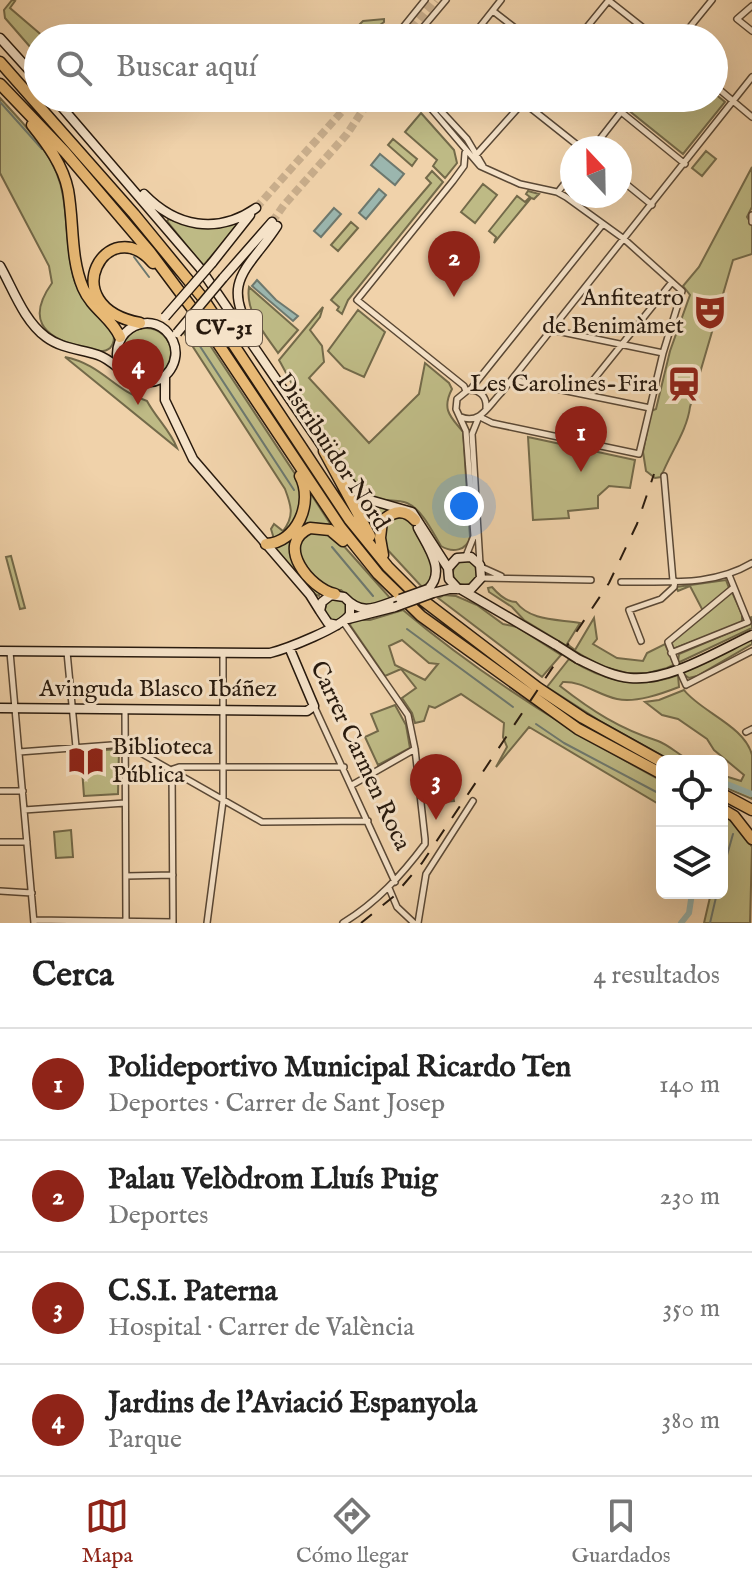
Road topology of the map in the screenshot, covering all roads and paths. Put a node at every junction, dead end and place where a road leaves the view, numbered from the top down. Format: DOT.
graph roads {
  1 [pos="425,0"];
  2 [pos="446,0"];
  3 [pos="501,0"];
  4 [pos="609,0"];
  5 [pos="712,0"];
  6 [pos="752,6"];
  7 [pos="493,11"];
  8 [pos="406,24"];
  9 [pos="426,24"];
  10 [pos="482,24"];
  11 [pos="510,24"];
  12 [pos="589,24"];
  13 [pos="639,24"];
  14 [pos="692,24"];
  15 [pos="752,31"];
  16 [pos="0,38"];
  17 [pos="0,62"];
  18 [pos="24,65"];
  19 [pos="752,77"];
  20 [pos="0,84"];
  21 [pos="24,89"];
  22 [pos="10,94"];
  23 [pos="728,96"];
  24 [pos="734,101"];
  25 [pos="24,109"];
  26 [pos="728,109"];
  27 [pos="27,112"];
  28 [pos="44,112"];
  29 [pos="66,112"];
  30 [pos="434,112"];
  31 [pos="442,112"];
  32 [pos="512,112"];
  33 [pos="538,112"];
  34 [pos="621,112"];
  35 [pos="725,112"];
  36 [pos="752,117"];
  37 [pos="567,136"];
  38 [pos="602,136"];
  39 [pos="465,150"];
  40 [pos="104,155"];
  41 [pos="476,155"];
  42 [pos="685,164"];
  43 [pos="487,169"];
  44 [pos="560,188"];
  45 [pos="632,189"];
  46 [pos="557,192"];
  47 [pos="652,205"];
  48 [pos="603,224"];
  49 [pos="624,239"];
  50 [pos="0,266"];
  51 [pos="672,282"];
  52 [pos="192,308"];
  53 [pos="140,323"];
  54 [pos="154,324"];
  55 [pos="552,330"];
  56 [pos="120,337"];
  57 [pos="175,338"];
  58 [pos="622,344"];
  59 [pos="116,349"];
  60 [pos="663,353"];
  61 [pos="99,355"];
  62 [pos="268,366"];
  63 [pos="120,369"];
  64 [pos="165,377"];
  65 [pos="513,380"];
  66 [pos="148,383"];
  67 [pos="468,390"];
  68 [pos="501,393"];
  69 [pos="582,394"];
  70 [pos="485,398"];
  71 [pos="165,400"];
  72 [pos="486,408"];
  73 [pos="650,408"];
  74 [pos="461,417"];
  75 [pos="479,418"];
  76 [pos="282,439"];
  77 [pos="324,451"];
  78 [pos="664,476"];
  79 [pos="415,520"];
  80 [pos="424,528"];
  81 [pos="266,544"];
  82 [pos="437,547"];
  83 [pos="383,555"];
  84 [pos="461,557"];
  85 [pos="752,563"];
  86 [pos="480,566"];
  87 [pos="448,571"];
  88 [pos="729,575"];
  89 [pos="505,578"];
  90 [pos="591,580"];
  91 [pos="479,581"];
  92 [pos="674,581"];
  93 [pos="621,582"];
  94 [pos="733,588"];
  95 [pos="460,589"];
  96 [pos="430,591"];
  97 [pos="310,595"];
  98 [pos="330,597"];
  99 [pos="395,599"];
  100 [pos="350,604"];
  101 [pos="432,606"];
  102 [pos="492,606"];
  103 [pos="321,613"];
  104 [pos="343,622"];
  105 [pos="752,635"];
  106 [pos="306,639"];
  107 [pos="641,641"];
  108 [pos="289,647"];
  109 [pos="5,651"];
  110 [pos="67,651"];
  111 [pos="752,651"];
  112 [pos="223,652"];
  113 [pos="671,653"];
  114 [pos="676,663"];
  115 [pos="681,674"];
  116 [pos="314,706"];
  117 [pos="0,708"];
  118 [pos="15,708"];
  119 [pos="72,709"];
  120 [pos="124,709"];
  121 [pos="224,710"];
  122 [pos="125,744"];
  123 [pos="76,747"];
  124 [pos="415,749"];
  125 [pos="19,752"];
  126 [pos="656,759"];
  127 [pos="224,767"];
  128 [pos="344,767"];
  129 [pos="172,770"];
  130 [pos="656,771"];
  131 [pos="352,785"];
  132 [pos="0,791"];
  133 [pos="23,791"];
  134 [pos="728,794"];
  135 [pos="728,796"];
  136 [pos="223,801"];
  137 [pos="473,801"];
  138 [pos="125,803"];
  139 [pos="752,803"];
  140 [pos="728,805"];
  141 [pos="24,810"];
  142 [pos="752,810"];
  143 [pos="728,812"];
  144 [pos="752,817"];
  145 [pos="368,821"];
  146 [pos="752,839"];
  147 [pos="0,842"];
  148 [pos="27,842"];
  149 [pos="173,875"];
  150 [pos="126,876"];
  151 [pos="395,882"];
  152 [pos="389,888"];
  153 [pos="0,891"];
  154 [pos="32,893"];
  155 [pos="126,921"];
  156 [pos="34,922"];
  157 [pos="173,922"];
  158 [pos="412,922"];
  159 [pos="207,923"];
  160 [pos="343,923"];
  1 -- 8 [label="street"];
  2 -- 9 [label="street"];
  3 -- 7 [label="street"];
  4 -- 12 [label="street"];
  4 -- 13 [label="street"];
  5 -- 14 [label="street"];
  6 -- 15 [label="street"];
  7 -- 10 [label="street"];
  7 -- 11 [label="street"];
  16 -- 18 [label="street"];
  17 -- 21 [label="highway, Distribuïdor Nord / CV-31"];
  19 -- 24 [label="street"];
  20 -- 22 [label="highway, Distribuïdor Nord / CV-31"];
  22 -- 25 [label="highway, Distribuïdor Nord / CV-31"];
  22 -- 56 [label="highway"];
  23 -- 24 [label="street"];
  24 -- 26 [label="street"];
  24 -- 36 [label="street"];
  27 -- 52 [label="highway, Distribuïdor Nord / CV-31"];
  28 -- 101 [label="highway, Distribuïdor Nord / CV-31"];
  29 -- 40 [label="street"];
  30 -- 39 [label="street"];
  31 -- 41 [label="street"];
  32 -- 41 [label="street"];
  33 -- 37 [label="street"];
  34 -- 38 [label="street"];
  34 -- 42 [label="street"];
  35 -- 42 [label="street"];
  39 -- 43 [label="street"];
  39 -- 67 [label="street"];
  40 -- 54 [label="street, bridge"];
  40 -- 62 [label="street"];
  41 -- 43 [label="street"];
  42 -- 47 [label="street"];
  43 -- 46 [label="street"];
  44 -- 46 [label="street"];
  45 -- 47 [label="street"];
  46 -- 48 [label="street"];
  47 -- 49 [label="street"];
  48 -- 49 [label="street"];
  48 -- 67 [label="street"];
  49 -- 51 [label="street"];
  49 -- 55 [label="street"];
  50 -- 61 [label="street"];
  51 -- 58 [label="street"];
  51 -- 60 [label="street"];
  52 -- 53 [label="highway"];
  52 -- 76 [label="highway, Distribuïdor Nord / CV-31"];
  53 -- 54 [label="street"];
  53 -- 56 [label="street"];
  54 -- 57 [label="street"];
  55 -- 58 [label="street"];
  55 -- 65 [label="street"];
  56 -- 59 [label="street"];
  57 -- 62 [label="street, bridge"];
  57 -- 64 [label="street"];
  58 -- 60 [label="street"];
  58 -- 69 [label="street"];
  59 -- 61 [label="street"];
  59 -- 63 [label="street"];
  60 -- 73 [label="street"];
  61 -- 63 [label="street"];
  62 -- 77 [label="street"];
  63 -- 66 [label="street"];
  64 -- 66 [label="street"];
  64 -- 71 [label="street"];
  65 -- 68 [label="street"];
  65 -- 69 [label="street"];
  66 -- 71 [label="street"];
  67 -- 70 [label="street"];
  67 -- 74 [label="street"];
  68 -- 70 [label="street"];
  68 -- 72 [label="street"];
  69 -- 73 [label="street"];
  70 -- 72 [label="street"];
  71 -- 81 [label="street"];
  72 -- 75 [label="street"];
  73 -- 75 [label="street"];
  74 -- 75 [label="street"];
  74 -- 84 [label="street"];
  75 -- 86 [label="street"];
  76 -- 81 [label="highway"];
  76 -- 99 [label="highway, Distribuïdor Nord / CV-31"];
  77 -- 80 [label="street"];
  77 -- 83 [label="highway"];
  78 -- 92 [label="street"];
  79 -- 80 [label="street"];
  79 -- 83 [label="highway"];
  79 -- 96 [label="street"];
  80 -- 82 [label="street"];
  81 -- 97 [label="street"];
  82 -- 84 [label="street"];
  82 -- 87 [label="street"];
  83 -- 101 [label="highway"];
  84 -- 86 [label="street"];
  84 -- 87 [label="street"];
  85 -- 88 [label="street"];
  86 -- 89 [label="street"];
  86 -- 91 [label="street"];
  87 -- 95 [label="street"];
  87 -- 96 [label="street"];
  88 -- 92 [label="street"];
  88 -- 94 [label="street"];
  89 -- 90 [label="street"];
  89 -- 91 [label="street"];
  91 -- 95 [label="street"];
  91 -- 102 [label="street"];
  92 -- 93 [label="street"];
  92 -- 107 [label="street"];
  94 -- 113 [label="street"];
  94 -- 113 [label="street"];
  95 -- 96 [label="street"];
  95 -- 102 [label="street"];
  96 -- 99 [label="street, bridge"];
  97 -- 98 [label="street"];
  97 -- 103 [label="street"];
  98 -- 99 [label="highway"];
  98 -- 100 [label="street"];
  98 -- 103 [label="street"];
  99 -- 100 [label="street"];
  99 -- 104 [label="street"];
  99 -- 130 [label="highway, Distribuïdor Nord / CV-31"];
  100 -- 104 [label="street"];
  101 -- 126 [label="highway, Distribuïdor Nord / CV-31"];
  102 -- 105 [label="street, bridge"];
  103 -- 104 [label="street"];
  103 -- 106 [label="street"];
  104 -- 106 [label="street"];
  104 -- 124 [label="street"];
  106 -- 108 [label="street"];
  108 -- 112 [label="street"];
  108 -- 116 [label="street, Carrer Carmen Roca"];
  109 -- 110 [label="street"];
  109 -- 118 [label="street"];
  110 -- 112 [label="street"];
  110 -- 119 [label="street"];
  111 -- 115 [label="street"];
  112 -- 121 [label="street"];
  113 -- 114 [label="street"];
  116 -- 121 [label="street, Avinguda Blasco Ibáñez"];
  116 -- 128 [label="street, Carrer Carmen Roca"];
  117 -- 118 [label="street, Avinguda Blasco Ibáñez"];
  118 -- 119 [label="street, Avinguda Blasco Ibáñez"];
  118 -- 125 [label="street"];
  119 -- 120 [label="street, Avinguda Blasco Ibáñez"];
  119 -- 123 [label="street"];
  120 -- 121 [label="street, Avinguda Blasco Ibáñez"];
  120 -- 122 [label="street"];
  121 -- 127 [label="street"];
  122 -- 123 [label="street"];
  122 -- 129 [label="street"];
  122 -- 138 [label="street"];
  123 -- 125 [label="street"];
  124 -- 131 [label="street"];
  124 -- 151 [label="street"];
  125 -- 133 [label="street"];
  127 -- 128 [label="street"];
  127 -- 129 [label="street"];
  127 -- 136 [label="street"];
  128 -- 131 [label="street, Carrer Carmen Roca"];
  129 -- 136 [label="street"];
  129 -- 149 [label="street"];
  131 -- 145 [label="street, Carrer Carmen Roca"];
  132 -- 133 [label="street"];
  133 -- 141 [label="street"];
  134 -- 139 [label="highway"];
  135 -- 142 [label="highway"];
  136 -- 145 [label="street"];
  136 -- 159 [label="street"];
  137 -- 158 [label="street"];
  138 -- 141 [label="street"];
  138 -- 150 [label="street"];
  140 -- 144 [label="highway"];
  141 -- 148 [label="street"];
  143 -- 146 [label="highway"];
  145 -- 151 [label="street, Carrer Carmen Roca"];
  147 -- 148 [label="street"];
  148 -- 154 [label="street"];
  149 -- 150 [label="street"];
  149 -- 157 [label="street"];
  150 -- 155 [label="street"];
  151 -- 152 [label="street"];
  152 -- 158 [label="street"];
  152 -- 160 [label="street"];
  153 -- 154 [label="street"];
  154 -- 156 [label="street"];
  155 -- 156 [label="street"];
  155 -- 157 [label="street"];
}
